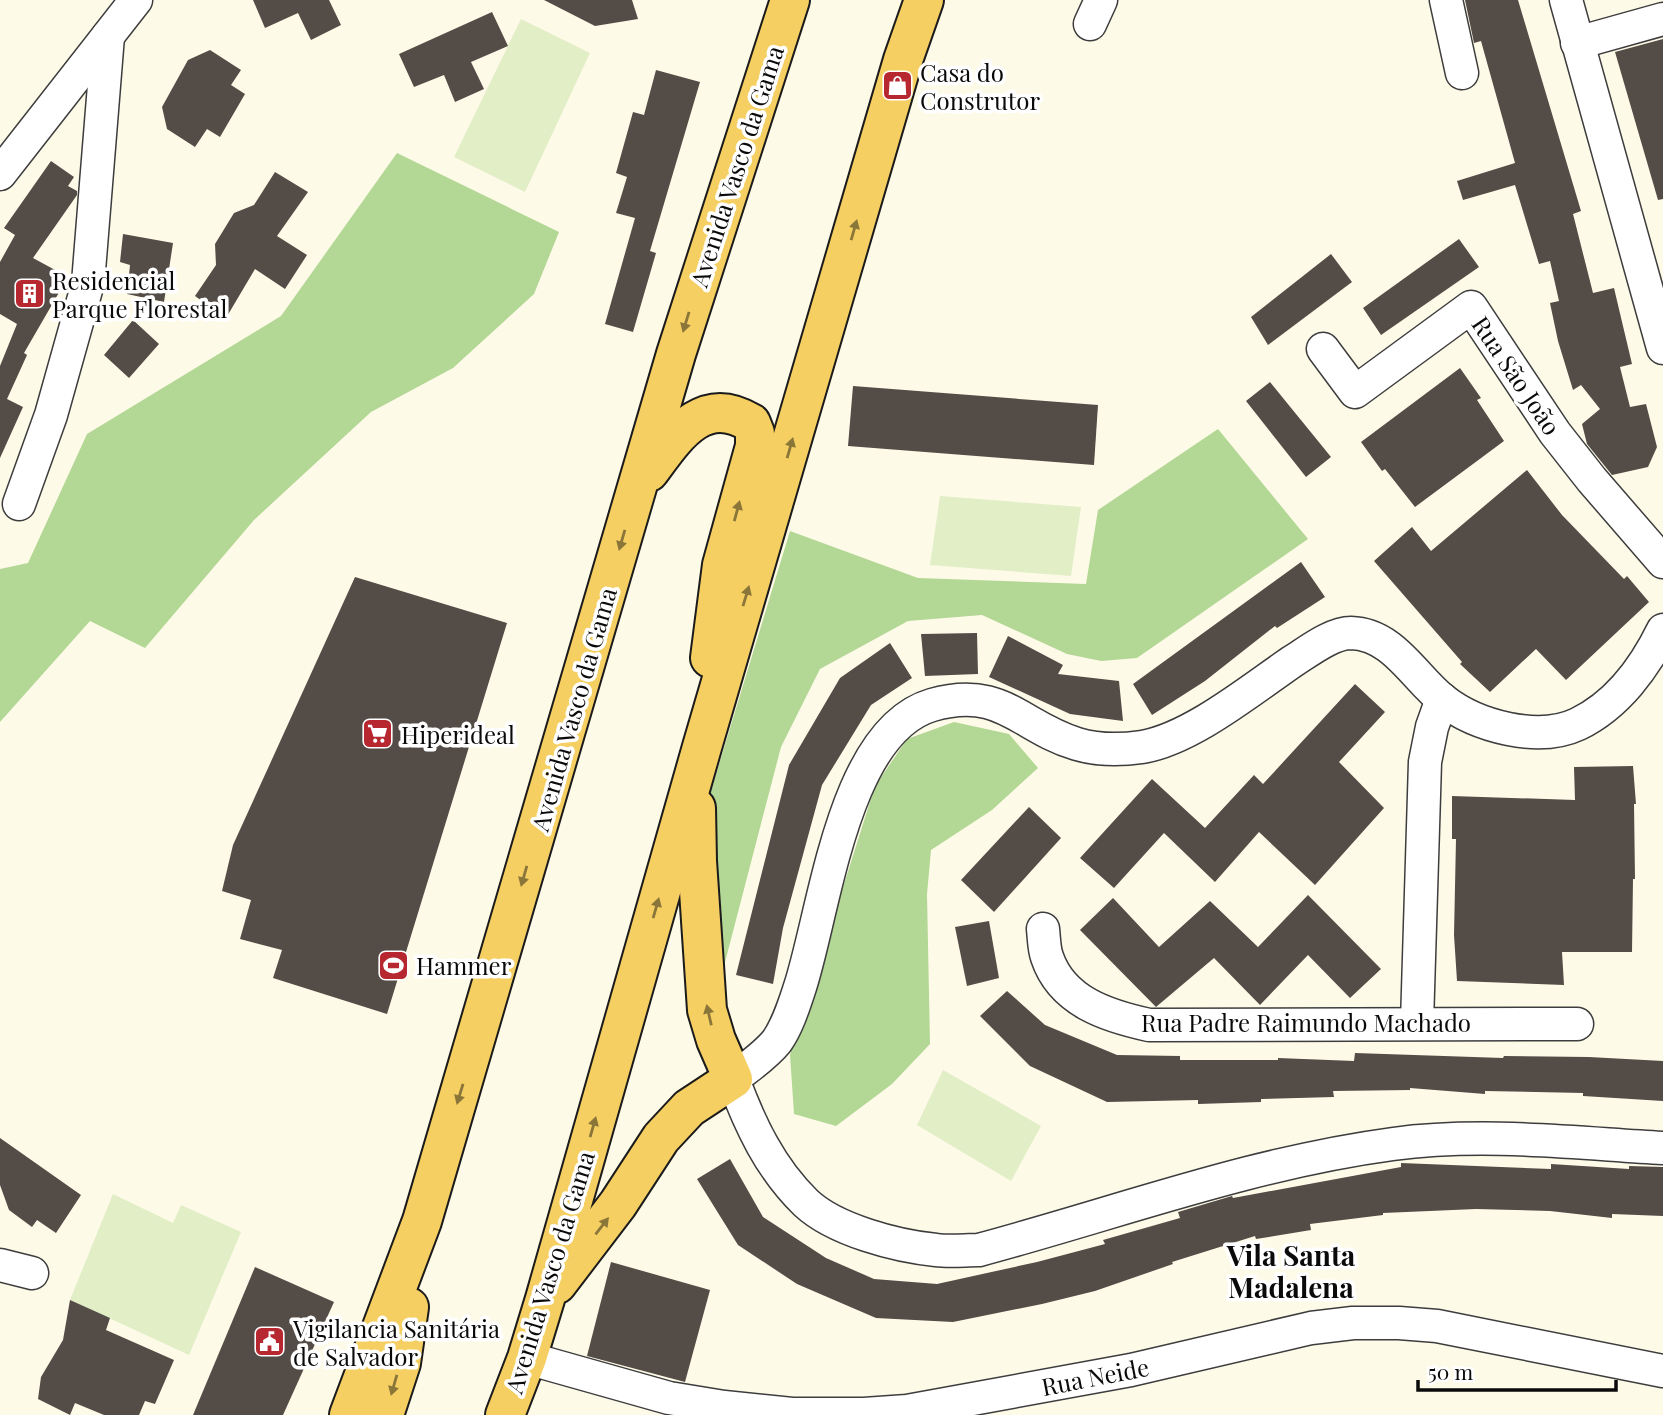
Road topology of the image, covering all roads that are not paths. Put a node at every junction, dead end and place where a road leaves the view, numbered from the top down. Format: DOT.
graph roads {
  1 [pos="136,0"];
  2 [pos="790,0"];
  3 [pos="924,0"];
  4 [pos="1446,0"];
  5 [pos="1566,0"];
  6 [pos="1663,19"];
  7 [pos="108,36"];
  8 [pos="1577,43"];
  9 [pos="1462,73"];
  10 [pos="0,174"];
  11 [pos="1663,348"];
  12 [pos="1322,349"];
  13 [pos="636,490"];
  14 [pos="19,504"];
  15 [pos="1663,562"];
  16 [pos="1663,630"];
  17 [pos="1442,699"];
  18 [pos="699,758"];
  19 [pos="1043,929"];
  20 [pos="1417,1023"];
  21 [pos="1577,1024"];
  22 [pos="733,1079"];
  23 [pos="1663,1148"];
  24 [pos="422,1221"];
  25 [pos="0,1265"];
  26 [pos="33,1273"];
  27 [pos="545,1299"];
  28 [pos="527,1358"];
  29 [pos="1663,1371"];
  30 [pos="349,1415"];
  31 [pos="384,1415"];
  32 [pos="488,1415"];
  33 [pos="505,1415"];
  1 -- 7 [label="street"];
  2 -- 13 [label="main road, Avenida Vasco da Gama, one-way"];
  18 -- 3 [label="main road, Avenida Vasco da Gama, one-way"];
  4 -- 9 [label="street"];
  5 -- 8 [label="street"];
  6 -- 8 [label="street"];
  7 -- 10 [label="street"];
  7 -- 14 [label="street"];
  8 -- 11 [label="street"];
  12 -- 15 [label="street, Rua São João"];
  18 -- 13 [label="main road, one-way"];
  13 -- 24 [label="main road, Avenida Vasco da Gama, one-way"];
  16 -- 17 [label="street"];
  17 -- 20 [label="street"];
  17 -- 22 [label="street"];
  22 -- 18 [label="main road, one-way"];
  27 -- 18 [label="main road, Avenida Vasco da Gama, one-way"];
  19 -- 20 [label="street, Rua Padre Raimundo Machado"];
  20 -- 21 [label="street, Rua Padre Raimundo Machado"];
  22 -- 23 [label="street"];
  27 -- 22 [label="main road, one-way"];
  24 -- 30 [label="main road, Avenida Vasco da Gama"];
  24 -- 31 [label="main road, one-way"];
  25 -- 26 [label="street"];
  27 -- 28 [label="main road, Avenida Vasco da Gama"];
  28 -- 29 [label="street, Rua Neide"];
  28 -- 32 [label="main road"];
  28 -- 33 [label="main road, Avenida Vasco da Gama"];
}
